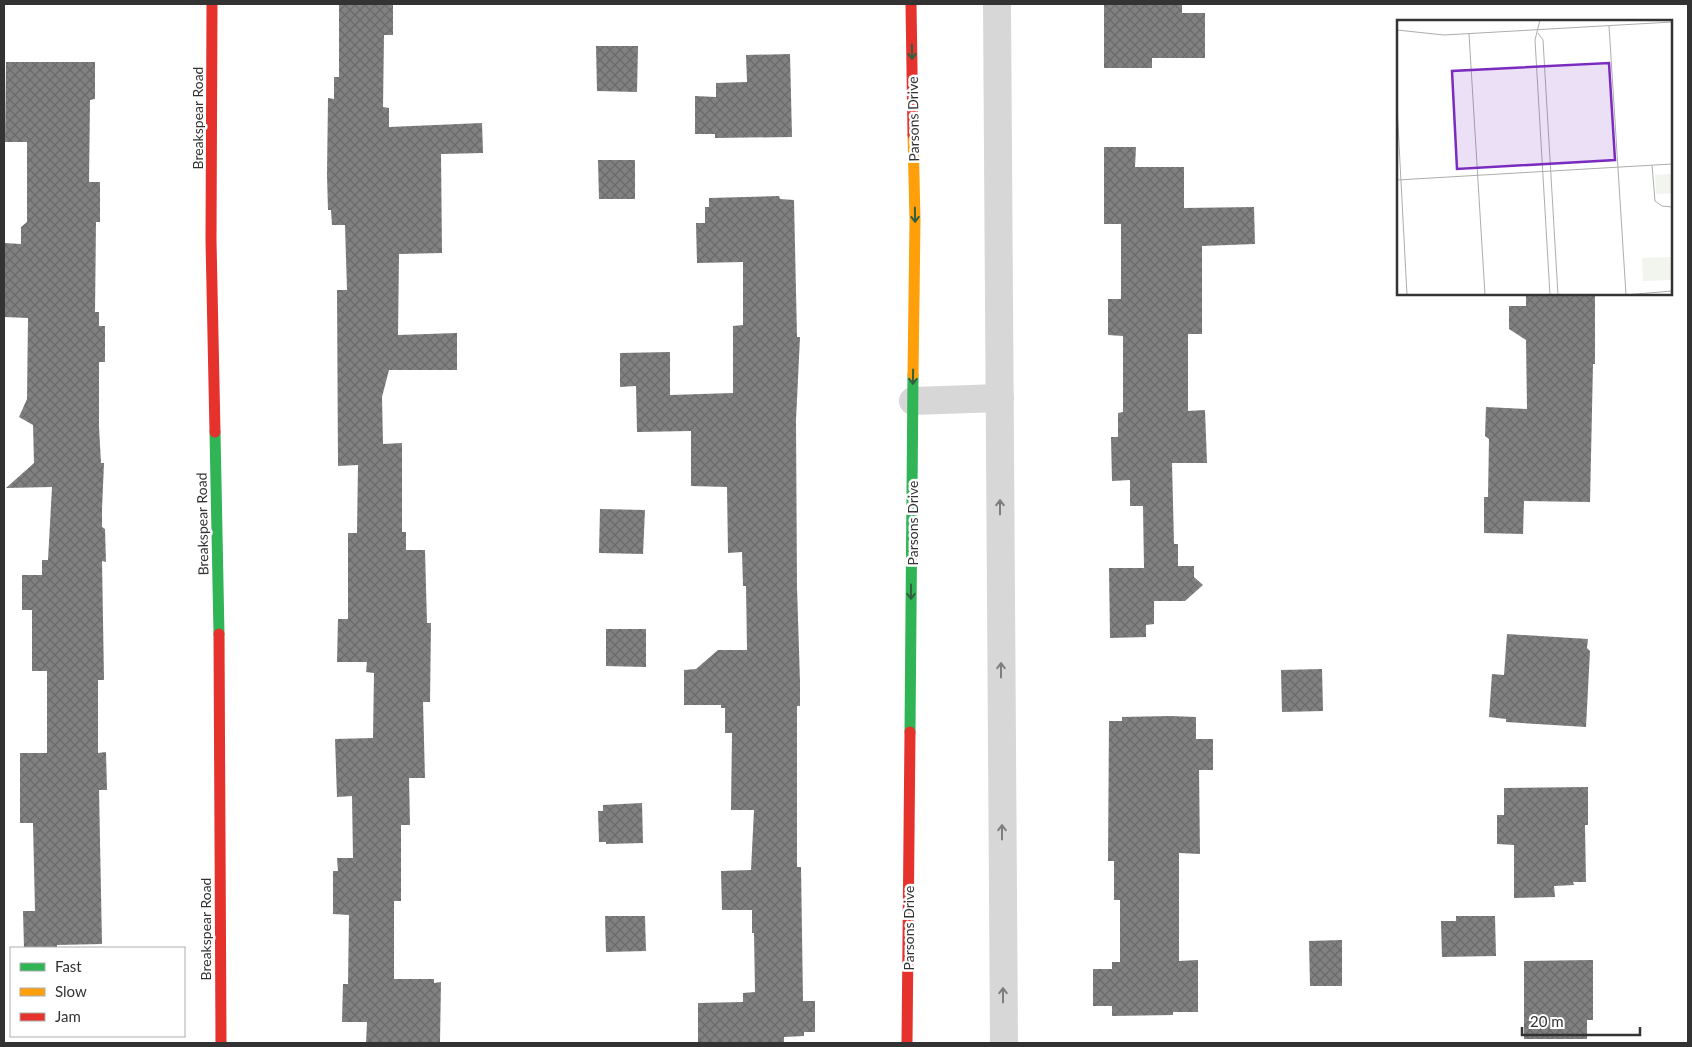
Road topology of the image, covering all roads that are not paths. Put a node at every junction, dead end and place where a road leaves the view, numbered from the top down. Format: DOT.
graph roads {
  1 [pos="212,4"];
  2 [pos="911,4"];
  3 [pos="997,4"];
  4 [pos="1000,398"];
  5 [pos="912,401"];
  6 [pos="221,1043"];
  7 [pos="907,1043"];
  8 [pos="1004,1043"];
  1 -- 6 [label="street, Breakspear Road"];
  2 -- 5 [label="street, Parsons Drive, one-way"];
  3 -- 4 [label="street"];
  4 -- 5 [label="street"];
  8 -- 4 [label="street, one-way"];
  5 -- 7 [label="street, Parsons Drive, one-way"];
}
